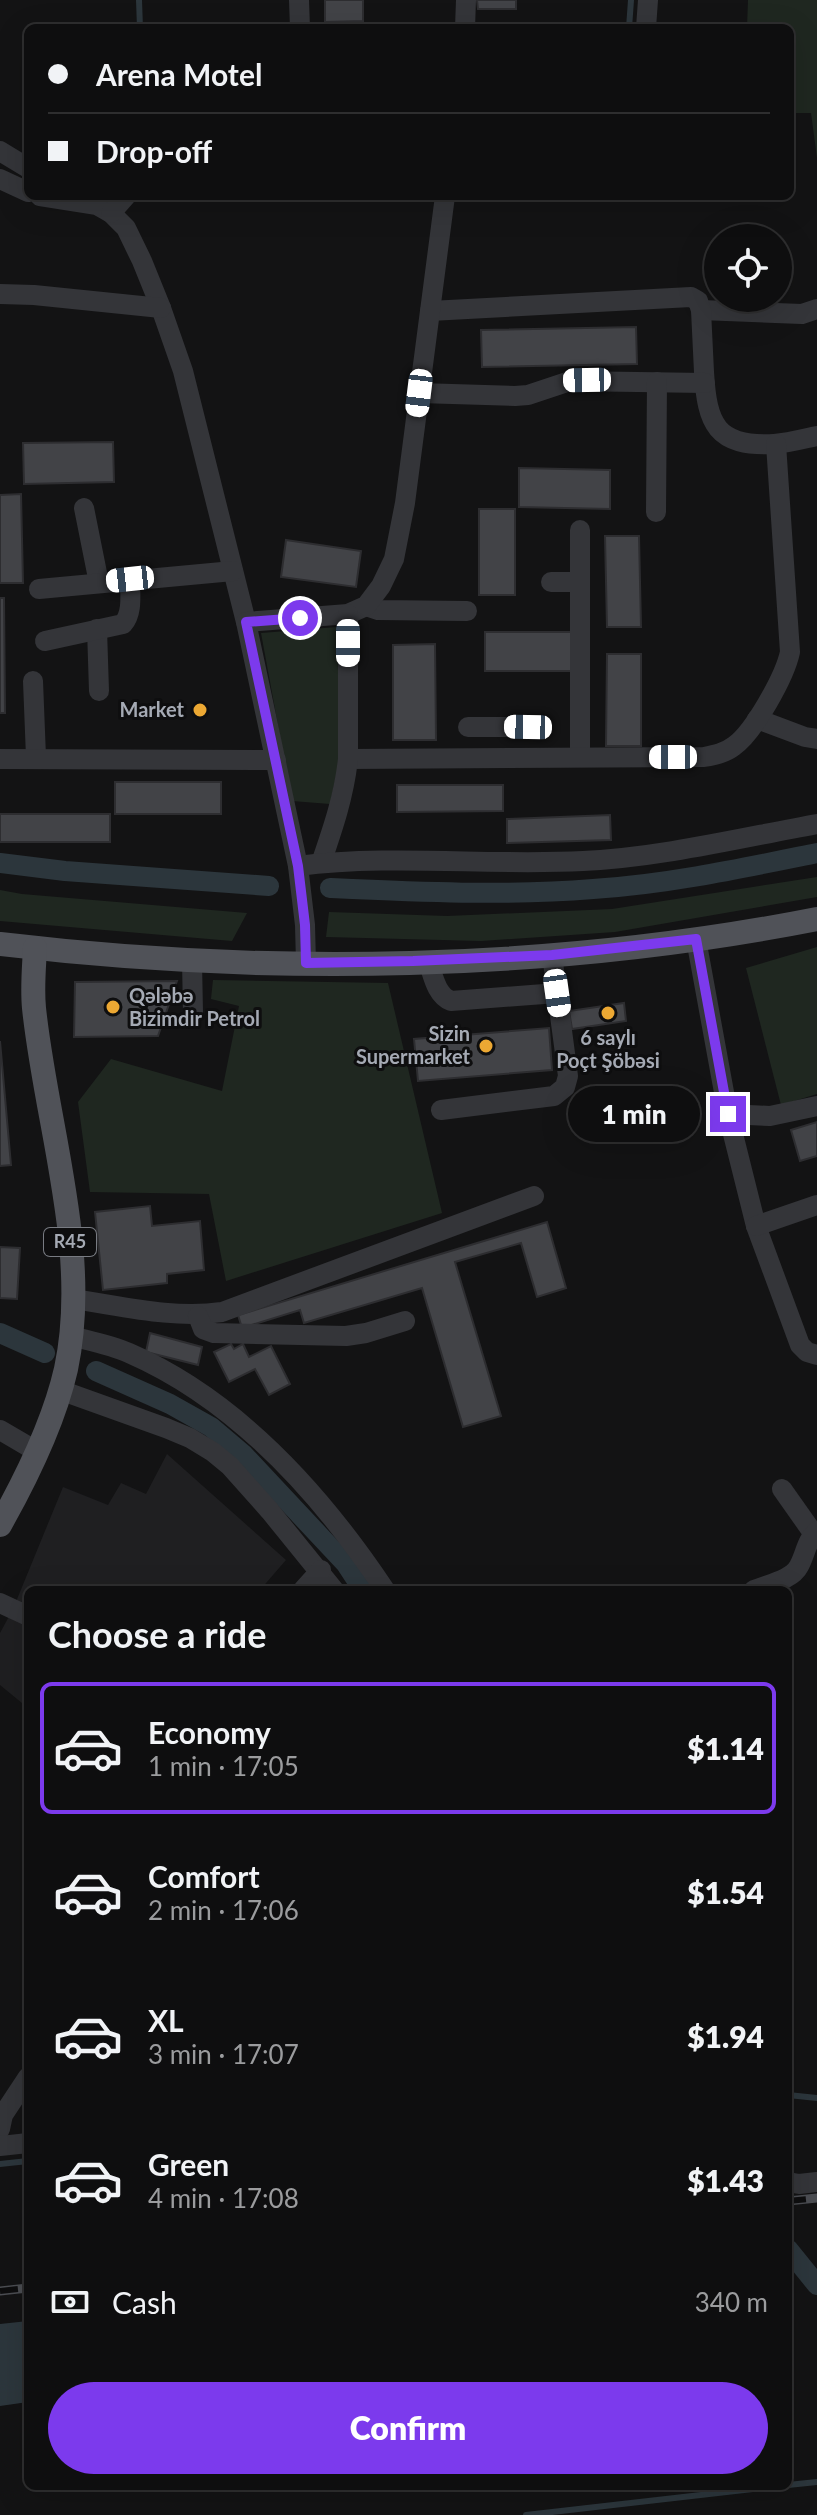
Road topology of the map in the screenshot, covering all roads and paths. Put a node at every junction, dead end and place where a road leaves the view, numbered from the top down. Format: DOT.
graph roads {
  1 [pos="299,0"];
  2 [pos="466,0"];
  3 [pos="648,0"];
  4 [pos="300,24"];
  5 [pos="465,24"];
  6 [pos="646,24"];
  7 [pos="0,151"];
  8 [pos="24,166"];
  9 [pos="0,179"];
  10 [pos="24,190"];
  11 [pos="66,200"];
  12 [pos="444,200"];
  13 [pos="98,205"];
  14 [pos="0,294"];
  15 [pos="161,308"];
  16 [pos="817,309"];
  17 [pos="701,310"];
  18 [pos="430,311"];
  19 [pos="657,382"];
  20 [pos="705,383"];
  21 [pos="419,393"];
  22 [pos="817,436"];
  23 [pos="776,444"];
  24 [pos="84,508"];
  25 [pos="656,512"];
  26 [pos="580,530"];
  27 [pos="233,571"];
  28 [pos="130,579"];
  29 [pos="551,582"];
  30 [pos="580,582"];
  31 [pos="99,583"];
  32 [pos="39,589"];
  33 [pos="357,610"];
  34 [pos="467,611"];
  35 [pos="246,622"];
  36 [pos="97,629"];
  37 [pos="45,641"];
  38 [pos="33,681"];
  39 [pos="99,691"];
  40 [pos="757,719"];
  41 [pos="528,727"];
  42 [pos="817,739"];
  43 [pos="36,757"];
  44 [pos="580,757"];
  45 [pos="487,758"];
  46 [pos="0,759"];
  47 [pos="348,759"];
  48 [pos="276,760"];
  49 [pos="817,824"];
  50 [pos="321,863"];
  51 [pos="298,866"];
  52 [pos="817,919"];
  53 [pos="696,939"];
  54 [pos="0,944"];
  55 [pos="35,948"];
  56 [pos="552,955"];
  57 [pos="192,961"];
  58 [pos="428,961"];
  59 [pos="306,963"];
  60 [pos="557,993"];
  61 [pos="193,1013"];
  62 [pos="817,1106"];
  63 [pos="441,1110"];
  64 [pos="728,1114"];
  65 [pos="534,1196"];
  66 [pos="817,1205"];
  67 [pos="756,1226"];
  68 [pos="73,1299"];
  69 [pos="198,1316"];
  70 [pos="405,1321"];
  71 [pos="71,1336"];
  72 [pos="817,1355"];
  73 [pos="60,1390"];
  74 [pos="0,1430"];
  75 [pos="36,1451"];
  76 [pos="782,1489"];
  77 [pos="0,1525"];
  78 [pos="815,1532"];
  79 [pos="321,1570"];
  80 [pos="307,1586"];
  81 [pos="331,1586"];
  82 [pos="382,1586"];
  83 [pos="764,1586"];
  84 [pos="0,1603"];
  85 [pos="24,1614"];
  86 [pos="24,2083"];
  87 [pos="0,2129"];
  88 [pos="24,2143"];
  89 [pos="0,2146"];
  90 [pos="817,2182"];
  91 [pos="792,2183"];
  1 -- 4 [label="street"];
  2 -- 5 [label="street"];
  3 -- 6 [label="street"];
  7 -- 8 [label="street"];
  9 -- 10 [label="street"];
  11 -- 13 [label="street"];
  12 -- 18 [label="street"];
  13 -- 15 [label="street"];
  14 -- 15 [label="street"];
  15 -- 27 [label="street"];
  16 -- 17 [label="street"];
  17 -- 18 [label="street"];
  17 -- 20 [label="street"];
  18 -- 21 [label="street"];
  19 -- 20 [label="street"];
  19 -- 21 [label="street"];
  19 -- 25 [label="street"];
  20 -- 23 [label="street"];
  21 -- 33 [label="street"];
  22 -- 23 [label="street"];
  23 -- 40 [label="street"];
  24 -- 31 [label="street"];
  26 -- 30 [label="street"];
  27 -- 28 [label="street"];
  27 -- 35 [label="street"];
  28 -- 31 [label="street"];
  28 -- 36 [label="street"];
  29 -- 30 [label="street"];
  30 -- 44 [label="street"];
  31 -- 32 [label="street"];
  33 -- 34 [label="street"];
  33 -- 35 [label="street"];
  33 -- 47 [label="street"];
  35 -- 48 [label="street"];
  36 -- 37 [label="street"];
  36 -- 39 [label="street"];
  38 -- 43 [label="street"];
  40 -- 42 [label="street"];
  40 -- 44 [label="street"];
  41 -- 45 [label="street"];
  43 -- 46 [label="street"];
  43 -- 48 [label="street"];
  44 -- 45 [label="street"];
  45 -- 47 [label="street"];
  47 -- 50 [label="street"];
  48 -- 51 [label="street"];
  49 -- 50 [label="street"];
  50 -- 51 [label="street"];
  51 -- 59 [label="street"];
  52 -- 53 [label="main road"];
  53 -- 56 [label="main road"];
  53 -- 64 [label="street"];
  54 -- 55 [label="main road"];
  55 -- 57 [label="main road"];
  55 -- 68 [label="main road, R45"];
  56 -- 58 [label="main road"];
  56 -- 60 [label="street"];
  57 -- 59 [label="main road"];
  57 -- 61 [label="street"];
  58 -- 59 [label="main road"];
  58 -- 60 [label="street"];
  60 -- 63 [label="street"];
  62 -- 64 [label="street"];
  64 -- 67 [label="street"];
  65 -- 69 [label="street"];
  66 -- 67 [label="street"];
  67 -- 72 [label="street"];
  68 -- 69 [label="street"];
  68 -- 71 [label="main road, R45"];
  69 -- 70 [label="street"];
  71 -- 73 [label="main road, R45"];
  71 -- 82 [label="street"];
  73 -- 75 [label="main road, R45"];
  73 -- 79 [label="street"];
  74 -- 75 [label="street"];
  75 -- 77 [label="main road, R45"];
  76 -- 78 [label="street"];
  78 -- 83 [label="street"];
  79 -- 80 [label="street"];
  79 -- 81 [label="street"];
  84 -- 85 [label="street"];
  86 -- 87 [label="street"];
  88 -- 89 [label="street"];
  90 -- 91 [label="street"];
}
